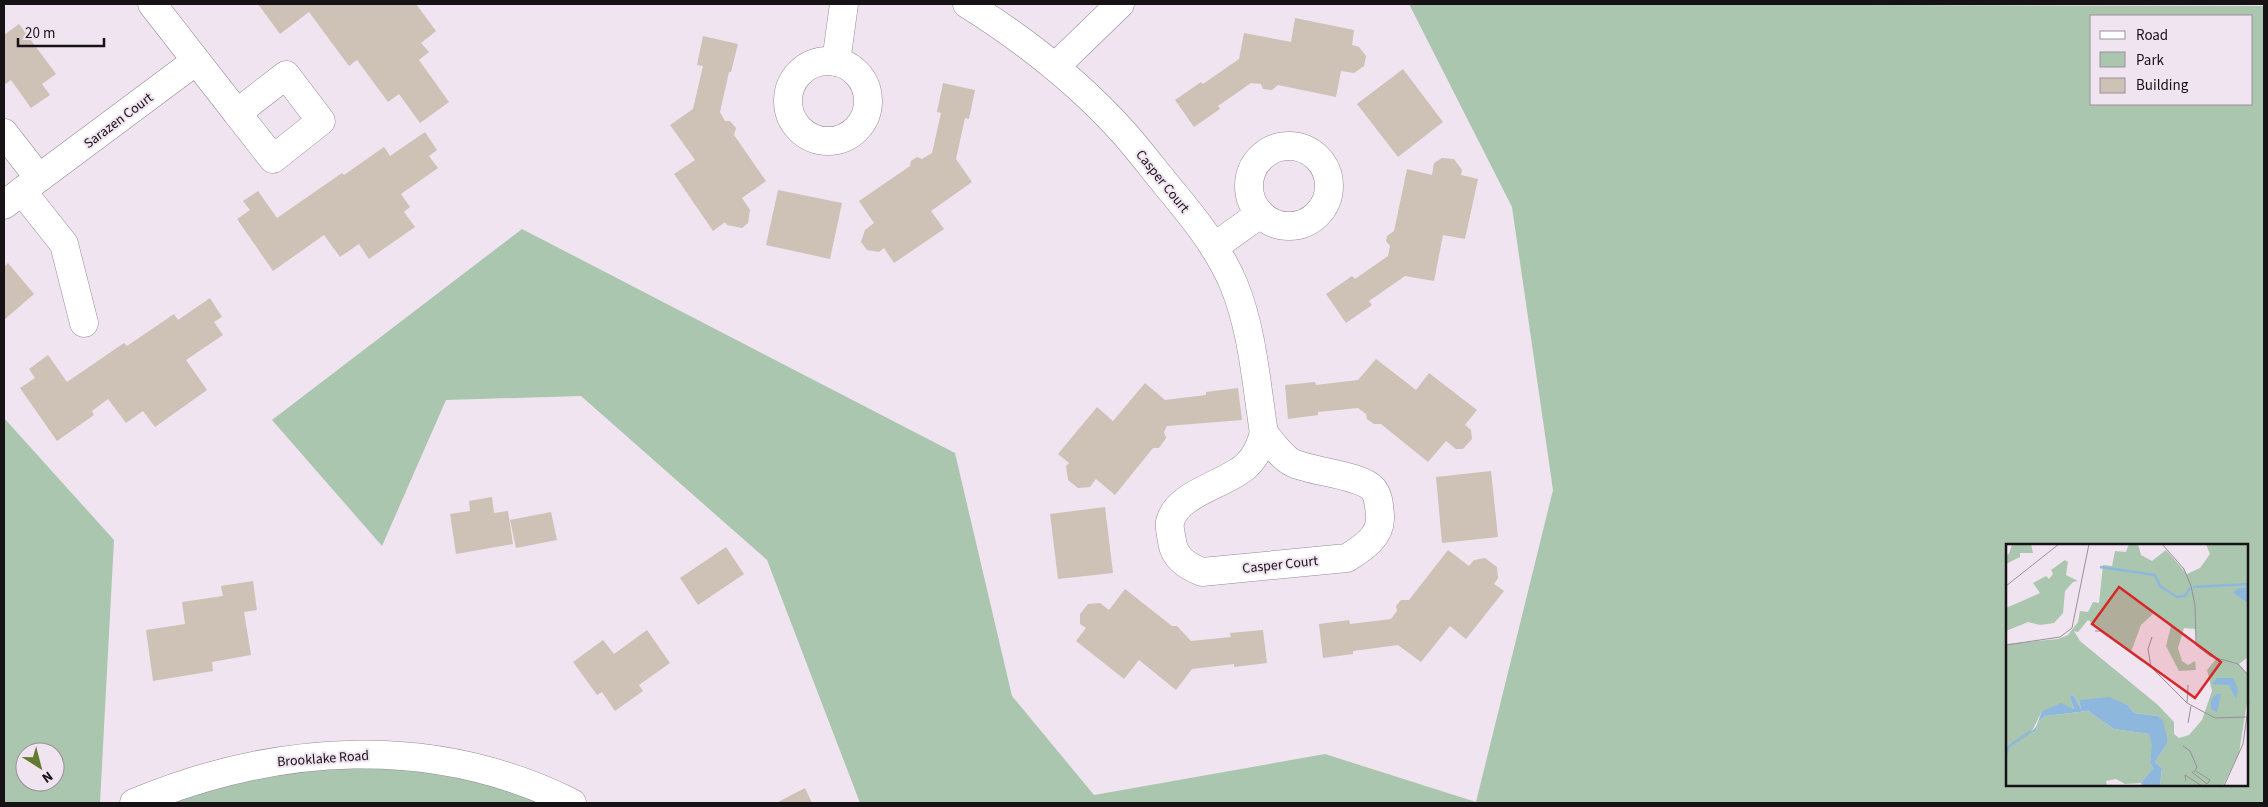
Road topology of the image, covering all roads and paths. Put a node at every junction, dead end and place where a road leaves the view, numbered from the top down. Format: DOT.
graph roads {
  1 [pos="152,4"];
  2 [pos="844,4"];
  3 [pos="967,4"];
  4 [pos="1120,4"];
  5 [pos="196,61"];
  6 [pos="836,62"];
  7 [pos="1055,67"];
  8 [pos="237,113"];
  9 [pos="4,133"];
  10 [pos="22,192"];
  11 [pos="1260,214"];
  12 [pos="1214,247"];
  13 [pos="84,323"];
  14 [pos="1264,433"];
  15 [pos="134,803"];
  16 [pos="572,803"];
  1 -- 5 [label="street"];
  2 -- 6 [label="street"];
  3 -- 7 [label="street, Casper Court"];
  4 -- 7 [label="street"];
  5 -- 8 [label="street"];
  5 -- 10 [label="street, Sarazen Court"];
  7 -- 12 [label="street, Casper Court"];
  9 -- 10 [label="street"];
  10 -- 13 [label="street"];
  11 -- 12 [label="street"];
  12 -- 14 [label="street, Casper Court"];
  14 -- 14 [label="street, Casper Court"];
  15 -- 16 [label="street, Brooklake Road"];
}
